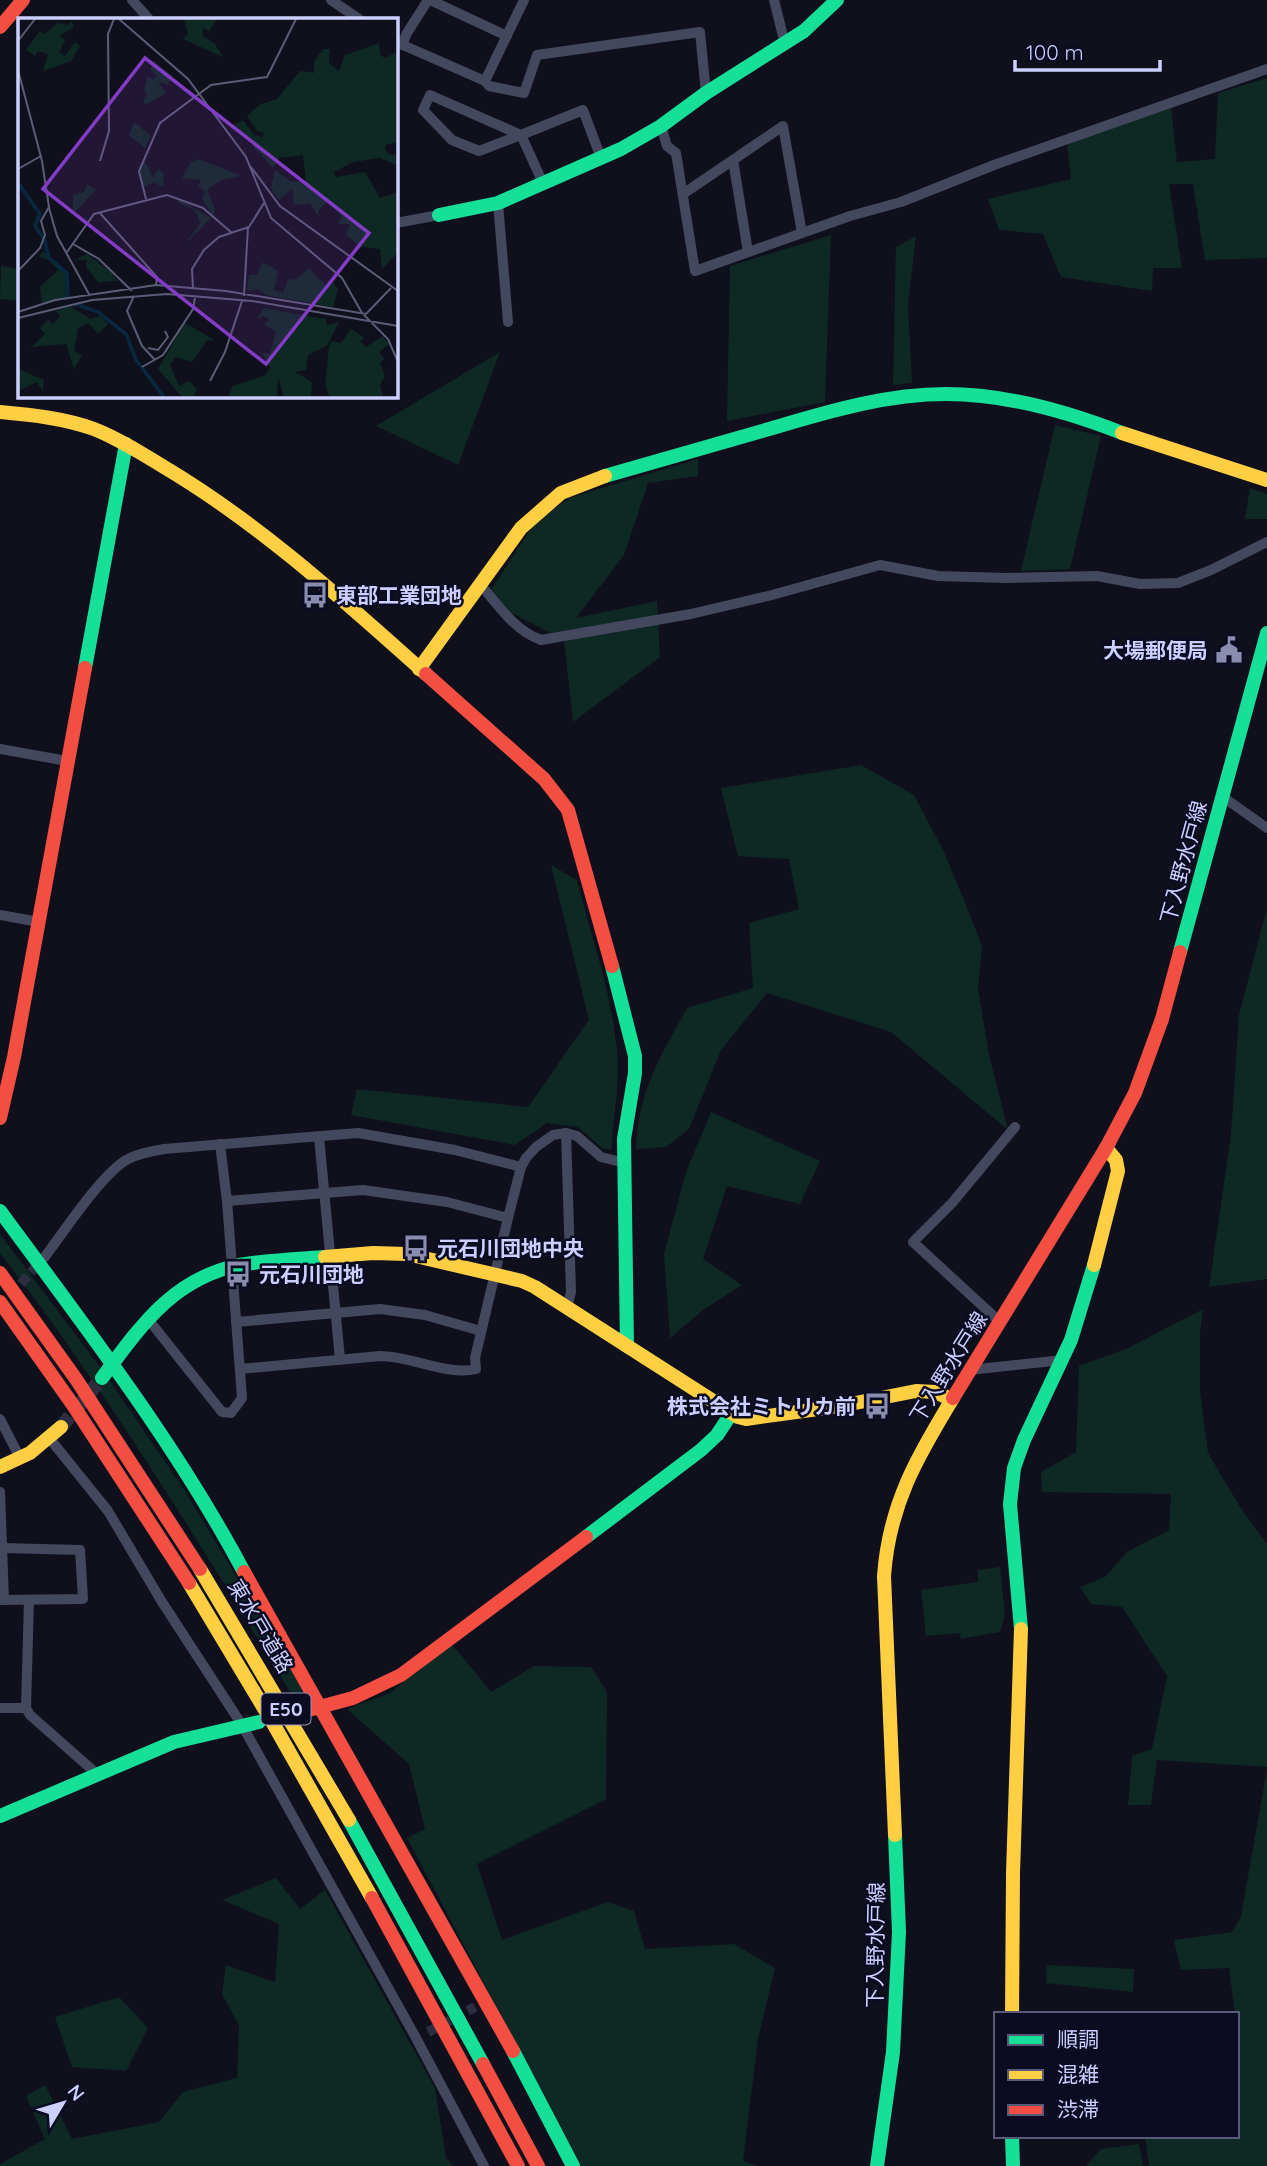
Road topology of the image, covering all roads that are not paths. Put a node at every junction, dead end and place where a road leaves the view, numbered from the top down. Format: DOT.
graph roads {
  1 [pos="23,0"];
  2 [pos="132,0"];
  3 [pos="331,0"];
  4 [pos="429,0"];
  5 [pos="524,0"];
  6 [pos="774,0"];
  7 [pos="833,2"];
  8 [pos="148,18"];
  9 [pos="358,18"];
  10 [pos="0,27"];
  11 [pos="507,36"];
  12 [pos="399,43"];
  13 [pos="785,44"];
  14 [pos="1267,69"];
  15 [pos="485,81"];
  16 [pos="706,93"];
  17 [pos="660,125"];
  18 [pos="521,135"];
  19 [pos="601,158"];
  20 [pos="733,160"];
  21 [pos="542,183"];
  22 [pos="683,194"];
  23 [pos="498,203"];
  24 [pos="439,215"];
  25 [pos="397,223"];
  26 [pos="802,233"];
  27 [pos="748,252"];
  28 [pos="508,322"];
  29 [pos="0,412"];
  30 [pos="126,444"];
  31 [pos="1267,480"];
  32 [pos="1267,542"];
  33 [pos="480,584"];
  34 [pos="1267,633"];
  35 [pos="419,669"];
  36 [pos="0,749"];
  37 [pos="66,761"];
  38 [pos="1223,797"];
  39 [pos="1267,828"];
  40 [pos="0,915"];
  41 [pos="39,922"];
  42 [pos="0,1118"];
  43 [pos="1015,1127"];
  44 [pos="566,1133"];
  45 [pos="319,1137"];
  46 [pos="220,1144"];
  47 [pos="1106,1148"];
  48 [pos="625,1163"];
  49 [pos="522,1167"];
  50 [pos="325,1193"];
  51 [pos="227,1201"];
  52 [pos="0,1211"];
  53 [pos="508,1218"];
  54 [pos="329,1257"];
  55 [pos="44,1258"];
  56 [pos="231,1267"];
  57 [pos="0,1273"];
  58 [pos="496,1275"];
  59 [pos="0,1302"];
  60 [pos="567,1308"];
  61 [pos="335,1313"];
  62 [pos="148,1319"];
  63 [pos="236,1322"];
  64 [pos="1000,1322"];
  65 [pos="481,1331"];
  66 [pos="627,1346"];
  67 [pos="341,1359"];
  68 [pos="1063,1360"];
  69 [pos="113,1364"];
  70 [pos="240,1369"];
  71 [pos="969,1370"];
  72 [pos="102,1378"];
  73 [pos="951,1399"];
  74 [pos="731,1414"];
  75 [pos="0,1419"];
  76 [pos="61,1427"];
  77 [pos="50,1438"];
  78 [pos="20,1458"];
  79 [pos="0,1467"];
  80 [pos="0,1492"];
  81 [pos="3,1548"];
  82 [pos="2,1600"];
  83 [pos="29,1600"];
  84 [pos="0,1708"];
  85 [pos="26,1708"];
  86 [pos="321,1709"];
  87 [pos="302,1712"];
  88 [pos="259,1722"];
  89 [pos="242,1725"];
  90 [pos="97,1774"];
  91 [pos="0,1816"];
  92 [pos="1012,2012"];
  93 [pos="428,2032"];
  94 [pos="416,2038"];
  95 [pos="1012,2138"];
  96 [pos="484,2166"];
  97 [pos="518,2166"];
  98 [pos="538,2166"];
  99 [pos="573,2166"];
  100 [pos="877,2166"];
  101 [pos="1013,2166"];
  1 -- 10 [label="main road"];
  2 -- 8 [label="street"];
  3 -- 9 [label="street"];
  4 -- 11 [label="street"];
  4 -- 12 [label="street"];
  5 -- 11 [label="street"];
  6 -- 13 [label="street"];
  7 -- 13 [label="main road"];
  11 -- 15 [label="street"];
  12 -- 15 [label="street"];
  13 -- 16 [label="main road"];
  14 -- 26 [label="street"];
  15 -- 16 [label="street"];
  16 -- 17 [label="main road"];
  17 -- 19 [label="main road"];
  17 -- 22 [label="street"];
  18 -- 18 [label="street"];
  18 -- 19 [label="street"];
  18 -- 21 [label="street"];
  19 -- 21 [label="main road"];
  20 -- 22 [label="street"];
  20 -- 26 [label="street"];
  20 -- 27 [label="street"];
  21 -- 23 [label="main road"];
  22 -- 27 [label="street"];
  23 -- 24 [label="main road"];
  23 -- 28 [label="street"];
  24 -- 25 [label="street"];
  26 -- 27 [label="street"];
  29 -- 30 [label="main road"];
  30 -- 35 [label="main road"];
  30 -- 37 [label="main road"];
  31 -- 33 [label="main road"];
  32 -- 33 [label="street"];
  33 -- 35 [label="main road"];
  34 -- 38 [label="main road, 下入野水戸線"];
  35 -- 48 [label="main road"];
  36 -- 37 [label="street"];
  37 -- 41 [label="main road"];
  38 -- 39 [label="street"];
  38 -- 47 [label="main road, 下入野水戸線"];
  40 -- 41 [label="street"];
  41 -- 42 [label="main road"];
  43 -- 64 [label="street"];
  44 -- 48 [label="street"];
  44 -- 49 [label="street"];
  44 -- 60 [label="street"];
  45 -- 46 [label="street"];
  45 -- 49 [label="street"];
  45 -- 50 [label="street"];
  46 -- 51 [label="street"];
  46 -- 55 [label="street"];
  47 -- 64 [label="main road, 下入野水戸線"];
  47 -- 68 [label="main road"];
  48 -- 66 [label="main road"];
  49 -- 53 [label="street"];
  50 -- 51 [label="street"];
  50 -- 53 [label="street"];
  50 -- 54 [label="street"];
  51 -- 56 [label="street"];
  52 -- 69 [label="main road"];
  53 -- 58 [label="street"];
  54 -- 56 [label="main road"];
  54 -- 58 [label="main road"];
  54 -- 61 [label="street"];
  56 -- 62 [label="main road"];
  56 -- 63 [label="street"];
  57 -- 98 [label="main road, 東水戸道路 / E50"];
  58 -- 60 [label="main road"];
  58 -- 65 [label="street"];
  59 -- 97 [label="main road, 東水戸道路 / E50"];
  60 -- 66 [label="main road"];
  61 -- 63 [label="street"];
  61 -- 65 [label="street"];
  61 -- 67 [label="street"];
  62 -- 69 [label="main road"];
  62 -- 70 [label="street"];
  63 -- 70 [label="street"];
  64 -- 71 [label="main road, 下入野水戸線"];
  65 -- 67 [label="street"];
  66 -- 74 [label="main road"];
  67 -- 70 [label="street"];
  68 -- 71 [label="street"];
  68 -- 92 [label="main road"];
  69 -- 72 [label="main road"];
  69 -- 86 [label="main road"];
  71 -- 73 [label="main road, 下入野水戸線"];
  73 -- 74 [label="main road"];
  73 -- 100 [label="main road, 下入野水戸線"];
  74 -- 86 [label="main road"];
  75 -- 78 [label="street"];
  76 -- 77 [label="main road"];
  77 -- 78 [label="main road"];
  77 -- 89 [label="street"];
  78 -- 79 [label="main road"];
  80 -- 81 [label="street"];
  81 -- 82 [label="street"];
  81 -- 83 [label="street"];
  82 -- 83 [label="street"];
  83 -- 85 [label="street"];
  84 -- 85 [label="street"];
  85 -- 90 [label="street"];
  86 -- 87 [label="main road"];
  86 -- 99 [label="main road"];
  88 -- 89 [label="main road"];
  89 -- 90 [label="main road"];
  89 -- 94 [label="street"];
  90 -- 91 [label="main road"];
  93 -- 94 [label="street"];
  94 -- 96 [label="street"];
  95 -- 101 [label="main road"];
}
